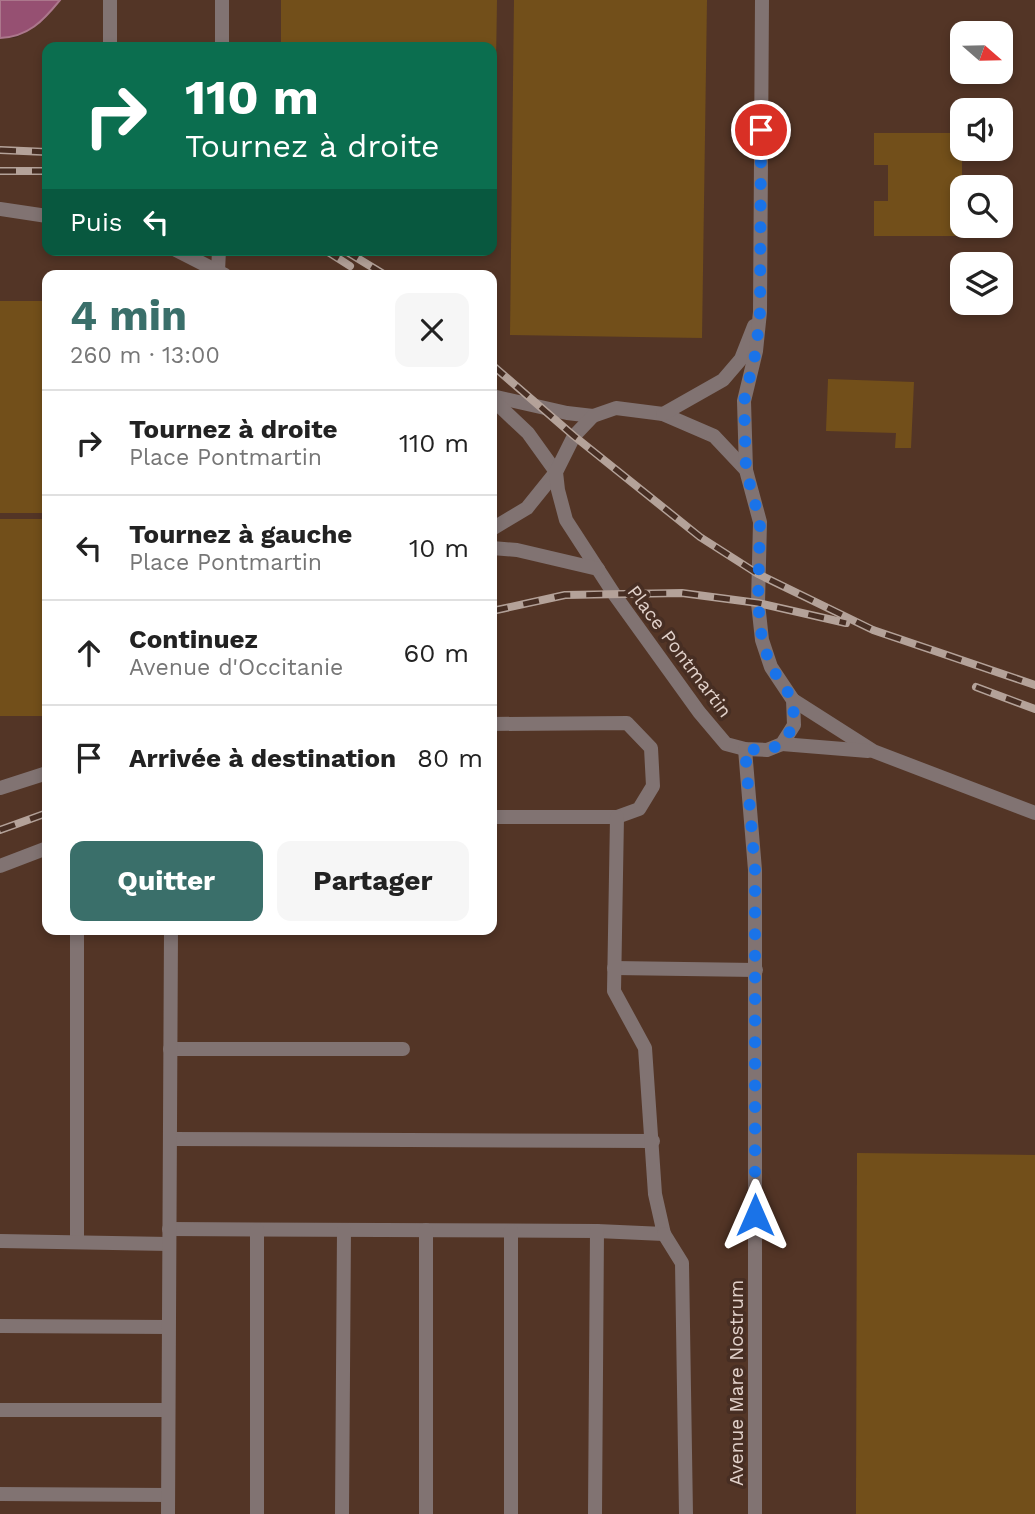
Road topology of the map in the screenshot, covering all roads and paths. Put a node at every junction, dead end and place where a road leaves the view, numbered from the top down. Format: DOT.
graph roads {
  1 [pos="110,0"];
  2 [pos="222,0"];
  3 [pos="762,0"];
  4 [pos="110,42"];
  5 [pos="222,42"];
  6 [pos="0,209"];
  7 [pos="42,215"];
  8 [pos="188,256"];
  9 [pos="216,270"];
  10 [pos="760,312"];
  11 [pos="497,398"];
  12 [pos="497,402"];
  13 [pos="663,414"];
  14 [pos="593,416"];
  15 [pos="746,470"];
  16 [pos="556,472"];
  17 [pos="497,526"];
  18 [pos="497,548"];
  19 [pos="598,569"];
  20 [pos="793,700"];
  21 [pos="497,724"];
  22 [pos="782,744"];
  23 [pos="745,749"];
  24 [pos="873,751"];
  25 [pos="42,775"];
  26 [pos="0,788"];
  27 [pos="1035,813"];
  28 [pos="497,817"];
  29 [pos="617,817"];
  30 [pos="42,850"];
  31 [pos="0,866"];
  32 [pos="77,935"];
  33 [pos="171,935"];
  34 [pos="614,968"];
  35 [pos="756,970"];
  36 [pos="170,1048"];
  37 [pos="403,1049"];
  38 [pos="170,1139"];
  39 [pos="653,1141"];
  40 [pos="257,1230"];
  41 [pos="344,1230"];
  42 [pos="426,1230"];
  43 [pos="512,1231"];
  44 [pos="597,1231"];
  45 [pos="664,1234"];
  46 [pos="169,1236"];
  47 [pos="0,1241"];
  48 [pos="77,1242"];
  49 [pos="0,1326"];
  50 [pos="168,1327"];
  51 [pos="0,1410"];
  52 [pos="168,1410"];
  53 [pos="0,1494"];
  54 [pos="168,1495"];
  55 [pos="167,1514"];
  56 [pos="257,1514"];
  57 [pos="342,1514"];
  58 [pos="426,1514"];
  59 [pos="511,1514"];
  60 [pos="595,1514"];
  61 [pos="686,1514"];
  62 [pos="755,1514"];
  1 -- 4 [label="street"];
  2 -- 5 [label="street"];
  3 -- 10 [label="street"];
  6 -- 7 [label="street"];
  8 -- 9 [label="street"];
  10 -- 13 [label="street"];
  10 -- 15 [label="street"];
  11 -- 14 [label="street"];
  12 -- 16 [label="street"];
  13 -- 14 [label="street"];
  13 -- 15 [label="street"];
  14 -- 16 [label="street"];
  15 -- 20 [label="street"];
  16 -- 17 [label="street"];
  16 -- 19 [label="street, Place Pontmartin"];
  18 -- 19 [label="street"];
  19 -- 23 [label="street, Place Pontmartin"];
  20 -- 22 [label="street"];
  20 -- 24 [label="street"];
  21 -- 29 [label="street"];
  22 -- 23 [label="street"];
  22 -- 24 [label="street"];
  23 -- 35 [label="street, Avenue Mare Nostrum"];
  24 -- 27 [label="street"];
  25 -- 26 [label="street"];
  28 -- 29 [label="street"];
  29 -- 34 [label="street"];
  30 -- 31 [label="street"];
  32 -- 48 [label="street"];
  33 -- 36 [label="street"];
  34 -- 35 [label="street"];
  34 -- 39 [label="street"];
  35 -- 62 [label="street, Avenue Mare Nostrum"];
  36 -- 37 [label="street"];
  36 -- 38 [label="street"];
  38 -- 39 [label="street"];
  38 -- 46 [label="street"];
  39 -- 45 [label="street"];
  40 -- 41 [label="street"];
  40 -- 46 [label="street"];
  40 -- 56 [label="street"];
  41 -- 42 [label="street"];
  41 -- 57 [label="street"];
  42 -- 43 [label="street"];
  42 -- 58 [label="street"];
  43 -- 44 [label="street"];
  43 -- 59 [label="street"];
  44 -- 45 [label="street"];
  44 -- 60 [label="street"];
  45 -- 61 [label="street"];
  46 -- 48 [label="street"];
  46 -- 50 [label="street"];
  47 -- 48 [label="street"];
  49 -- 50 [label="street"];
  50 -- 52 [label="street"];
  51 -- 52 [label="street"];
  52 -- 54 [label="street"];
  53 -- 54 [label="street"];
  54 -- 55 [label="street"];
}
